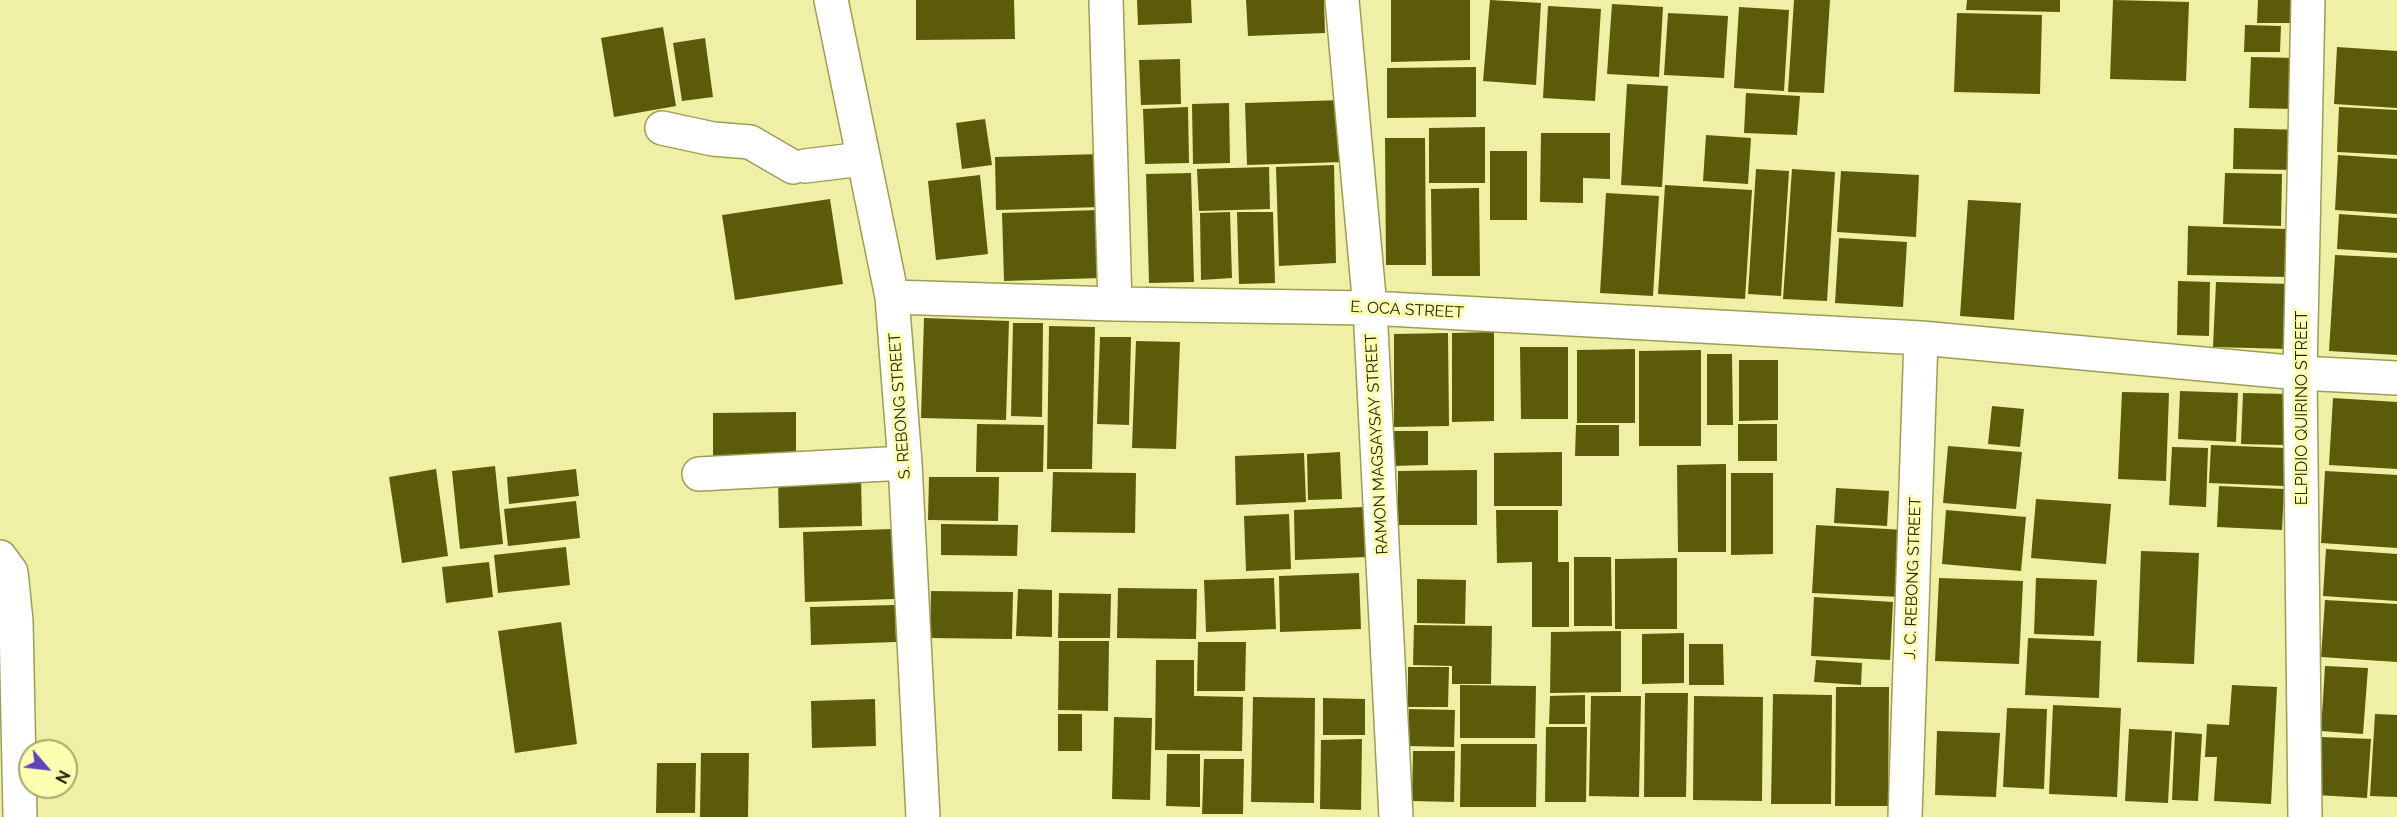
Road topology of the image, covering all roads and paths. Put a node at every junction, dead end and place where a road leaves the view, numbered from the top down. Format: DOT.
graph roads {
  1 [pos="831,0"];
  2 [pos="1106,0"];
  3 [pos="1342,0"];
  4 [pos="2308,0"];
  5 [pos="662,128"];
  6 [pos="862,159"];
  7 [pos="892,297"];
  8 [pos="1115,304"];
  9 [pos="1370,308"];
  10 [pos="1921,338"];
  11 [pos="2300,373"];
  12 [pos="2397,378"];
  13 [pos="905,463"];
  14 [pos="699,474"];
  15 [pos="0,557"];
  16 [pos="0,814"];
  17 [pos="20,816"];
  18 [pos="32,817"];
  19 [pos="923,817"];
  20 [pos="1396,817"];
  21 [pos="1905,817"];
  22 [pos="2305,817"];
  1 -- 6 [label="street, S. REBONG STREET"];
  2 -- 8 [label="street"];
  3 -- 9 [label="street, RAMON MAGSAYSAY STREET"];
  4 -- 11 [label="street, ELPIDIO QUIRINO STREET"];
  5 -- 6 [label="street"];
  6 -- 7 [label="street, S. REBONG STREET"];
  7 -- 8 [label="street, E. OCA STREET"];
  7 -- 13 [label="street, S. REBONG STREET"];
  8 -- 9 [label="street, E. OCA STREET"];
  9 -- 10 [label="street, E. OCA STREET"];
  9 -- 20 [label="street, RAMON MAGSAYSAY STREET"];
  10 -- 11 [label="street, E. OCA STREET"];
  10 -- 21 [label="street, J. C. REBONG STREET"];
  11 -- 12 [label="street, E. OCA STREET"];
  11 -- 22 [label="street, ELPIDIO QUIRINO STREET"];
  13 -- 14 [label="street"];
  13 -- 19 [label="street, S. REBONG STREET"];
  15 -- 17 [label="street"];
  16 -- 17 [label="street"];
  17 -- 18 [label="street"];
}
